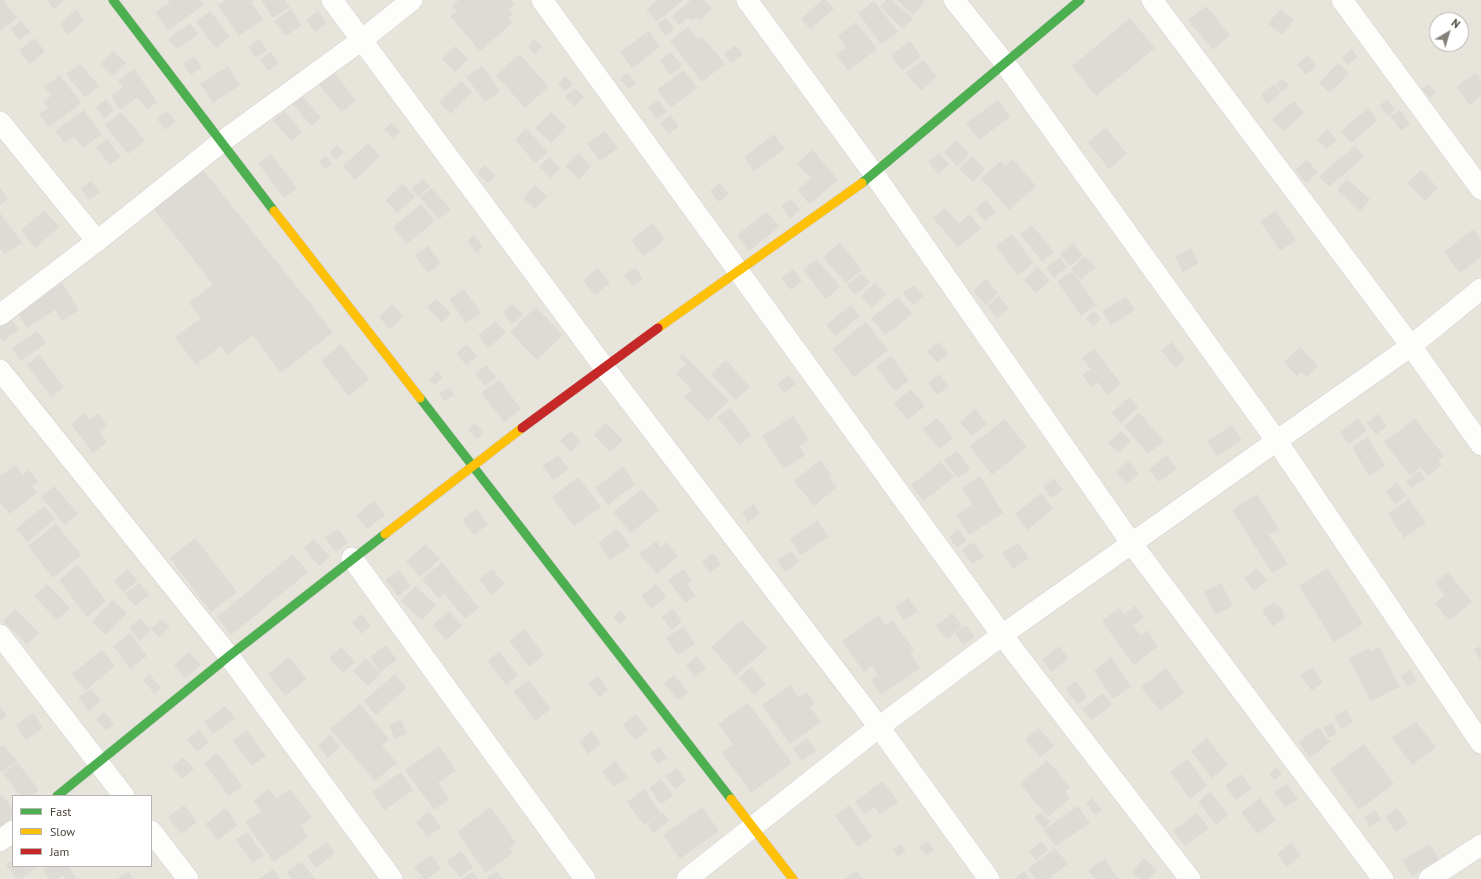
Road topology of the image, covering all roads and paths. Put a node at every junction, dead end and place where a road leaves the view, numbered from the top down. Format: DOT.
graph roads {
  1 [pos="113,0"];
  2 [pos="332,0"];
  3 [pos="412,0"];
  4 [pos="542,0"];
  5 [pos="747,0"];
  6 [pos="954,0"];
  7 [pos="1080,0"];
  8 [pos="1152,0"];
  9 [pos="1342,0"];
  10 [pos="363,39"];
  11 [pos="1004,62"];
  12 [pos="0,122"];
  13 [pos="220,143"];
  14 [pos="874,174"];
  15 [pos="1481,189"];
  16 [pos="97,241"];
  17 [pos="738,272"];
  18 [pos="1481,289"];
  19 [pos="0,315"];
  20 [pos="1411,346"];
  21 [pos="604,367"];
  22 [pos="0,370"];
  23 [pos="1276,440"];
  24 [pos="1481,445"];
  25 [pos="473,465"];
  26 [pos="1132,544"];
  27 [pos="352,558"];
  28 [pos="1002,635"];
  29 [pos="0,636"];
  30 [pos="229,656"];
  31 [pos="879,727"];
  32 [pos="1481,743"];
  33 [pos="98,763"];
  34 [pos="58,795"];
  35 [pos="123,795"];
  36 [pos="754,827"];
  37 [pos="12,832"];
  38 [pos="152,832"];
  39 [pos="0,841"];
  40 [pos="1481,845"];
  41 [pos="188,879"];
  42 [pos="392,879"];
  43 [pos="585,879"];
  44 [pos="687,879"];
  45 [pos="793,879"];
  46 [pos="989,879"];
  47 [pos="1190,879"];
  48 [pos="1383,879"];
  49 [pos="1429,879"];
  1 -- 13 [label="street"];
  2 -- 10 [label="street"];
  3 -- 10 [label="street"];
  4 -- 17 [label="street"];
  5 -- 14 [label="street"];
  6 -- 11 [label="street"];
  7 -- 11 [label="street"];
  8 -- 20 [label="street"];
  9 -- 15 [label="street"];
  10 -- 13 [label="street"];
  10 -- 21 [label="street"];
  11 -- 14 [label="street"];
  11 -- 23 [label="street"];
  12 -- 16 [label="street"];
  13 -- 16 [label="street"];
  13 -- 25 [label="street"];
  14 -- 17 [label="street"];
  14 -- 26 [label="street"];
  16 -- 19 [label="street"];
  17 -- 21 [label="street"];
  17 -- 28 [label="street"];
  18 -- 20 [label="street"];
  20 -- 23 [label="street"];
  20 -- 24 [label="street"];
  21 -- 25 [label="street"];
  21 -- 31 [label="street"];
  22 -- 30 [label="street"];
  23 -- 26 [label="street"];
  23 -- 32 [label="street"];
  25 -- 27 [label="street"];
  25 -- 36 [label="street"];
  26 -- 28 [label="street"];
  26 -- 48 [label="street"];
  27 -- 30 [label="street"];
  27 -- 43 [label="street"];
  28 -- 31 [label="street"];
  28 -- 47 [label="street"];
  29 -- 33 [label="street"];
  30 -- 33 [label="street"];
  30 -- 42 [label="street"];
  31 -- 36 [label="street"];
  31 -- 46 [label="street"];
  33 -- 34 [label="street"];
  33 -- 35 [label="street"];
  36 -- 44 [label="street"];
  36 -- 45 [label="street"];
  37 -- 39 [label="street"];
  38 -- 41 [label="street"];
  40 -- 49 [label="street"];
}
